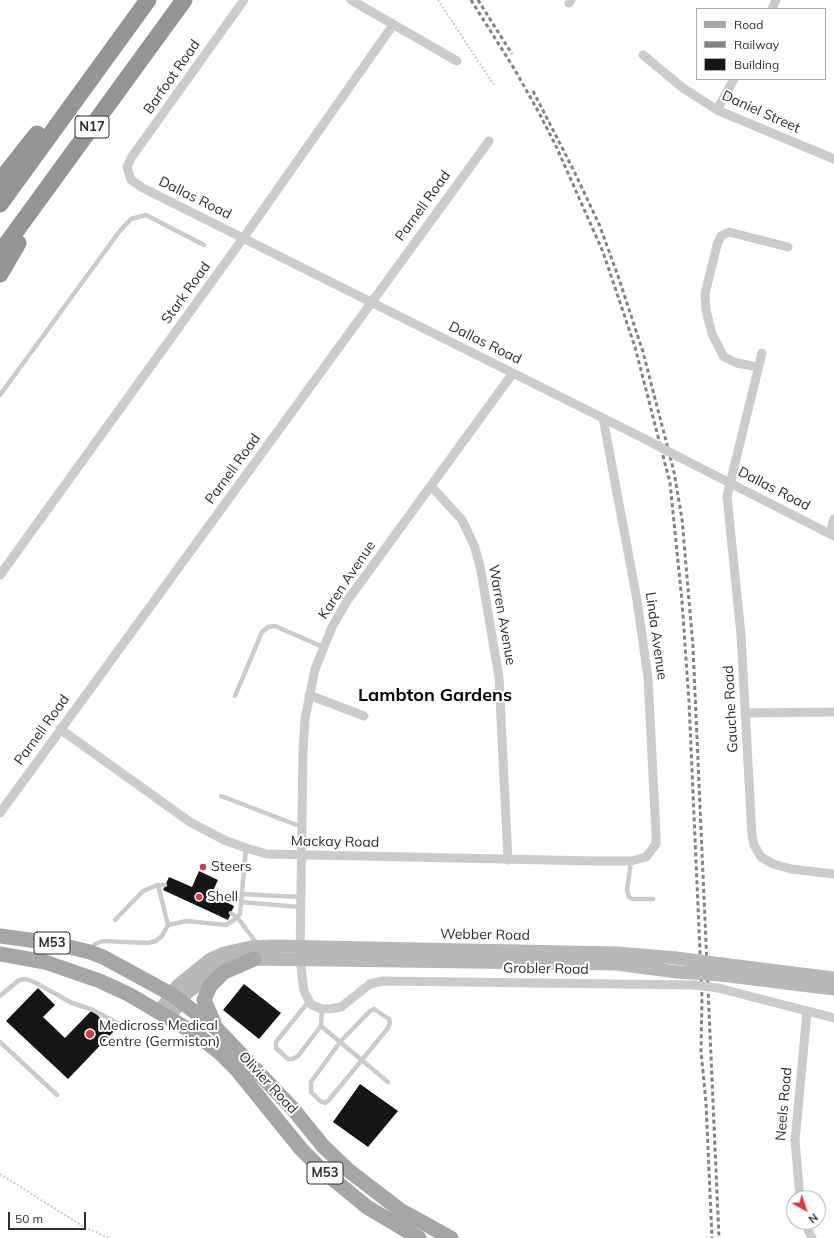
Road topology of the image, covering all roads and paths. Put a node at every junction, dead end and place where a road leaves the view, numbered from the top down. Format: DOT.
graph roads {
  1 [pos="148,0"];
  2 [pos="184,0"];
  3 [pos="244,0"];
  4 [pos="351,0"];
  5 [pos="438,0"];
  6 [pos="137,16"];
  7 [pos="393,25"];
  8 [pos="643,55"];
  9 [pos="457,61"];
  10 [pos="733,80"];
  11 [pos="494,85"];
  12 [pos="718,110"];
  13 [pos="489,140"];
  14 [pos="834,159"];
  15 [pos="127,172"];
  16 [pos="0,181"];
  17 [pos="40,198"];
  18 [pos="0,204"];
  19 [pos="244,237"];
  20 [pos="204,245"];
  21 [pos="788,247"];
  22 [pos="0,253"];
  23 [pos="0,274"];
  24 [pos="371,302"];
  25 [pos="762,353"];
  26 [pos="758,367"];
  27 [pos="513,373"];
  28 [pos="0,395"];
  29 [pos="603,418"];
  30 [pos="731,483"];
  31 [pos="430,486"];
  32 [pos="834,519"];
  33 [pos="832,535"];
  34 [pos="0,575"];
  35 [pos="323,646"];
  36 [pos="309,695"];
  37 [pos="235,696"];
  38 [pos="834,712"];
  39 [pos="745,713"];
  40 [pos="364,716"];
  41 [pos="60,729"];
  42 [pos="221,796"];
  43 [pos="0,813"];
  44 [pos="302,827"];
  45 [pos="246,848"];
  46 [pos="301,854"];
  47 [pos="646,857"];
  48 [pos="508,860"];
  49 [pos="630,861"];
  50 [pos="834,874"];
  51 [pos="158,885"];
  52 [pos="166,885"];
  53 [pos="242,894"];
  54 [pos="300,897"];
  55 [pos="653,899"];
  56 [pos="241,902"];
  57 [pos="300,907"];
  58 [pos="231,913"];
  59 [pos="237,917"];
  60 [pos="115,920"];
  61 [pos="168,925"];
  62 [pos="0,936"];
  63 [pos="90,952"];
  64 [pos="256,953"];
  65 [pos="300,953"];
  66 [pos="0,954"];
  67 [pos="722,970"];
  68 [pos="834,978"];
  69 [pos="834,989"];
  70 [pos="0,996"];
  71 [pos="176,998"];
  72 [pos="309,1001"];
  73 [pos="322,1009"];
  74 [pos="807,1012"];
  75 [pos="164,1015"];
  76 [pos="834,1018"];
  77 [pos="123,1026"];
  78 [pos="321,1026"];
  79 [pos="216,1028"];
  80 [pos="0,1042"];
  81 [pos="340,1042"];
  82 [pos="362,1060"];
  83 [pos="388,1082"];
  84 [pos="57,1096"];
  85 [pos="0,1174"];
  86 [pos="799,1190"];
  87 [pos="110,1238"];
  88 [pos="419,1238"];
  89 [pos="451,1238"];
  1 -- 6 [label="highway, N17"];
  2 -- 17 [label="highway, N17"];
  3 -- 15 [label="street, Barfoot Road"];
  4 -- 7 [label="street"];
  5 -- 11 [label="path"];
  6 -- 16 [label="highway"];
  6 -- 18 [label="highway, N17"];
  7 -- 9 [label="street"];
  7 -- 19 [label="street, Stark Road"];
  8 -- 12 [label="street, Daniel Street"];
  10 -- 12 [label="street"];
  12 -- 14 [label="street, Daniel Street"];
  13 -- 24 [label="street, Parnell Road"];
  15 -- 19 [label="street, Dallas Road"];
  17 -- 22 [label="highway, N17"];
  17 -- 23 [label="highway"];
  19 -- 24 [label="street, Dallas Road"];
  19 -- 34 [label="street, Stark Road"];
  20 -- 28 [label="lane"];
  21 -- 26 [label="street"];
  24 -- 27 [label="street, Dallas Road"];
  24 -- 41 [label="street, Parnell Road"];
  25 -- 26 [label="street, Gauche Road"];
  26 -- 30 [label="street, Gauche Road"];
  27 -- 29 [label="street, Dallas Road"];
  27 -- 31 [label="street, Karen Avenue"];
  29 -- 30 [label="street, Dallas Road, bridge"];
  29 -- 47 [label="street, Linda Avenue"];
  30 -- 33 [label="street, Dallas Road"];
  30 -- 39 [label="street, Gauche Road"];
  31 -- 35 [label="street, Karen Avenue"];
  31 -- 48 [label="street, Warren Avenue"];
  32 -- 33 [label="street"];
  35 -- 36 [label="street, Karen Avenue"];
  35 -- 37 [label="lane"];
  36 -- 40 [label="street"];
  36 -- 44 [label="street, Karen Avenue"];
  38 -- 39 [label="street"];
  39 -- 50 [label="street, Gauche Road"];
  41 -- 43 [label="street, Parnell Road"];
  41 -- 45 [label="street, Mackay Road"];
  42 -- 44 [label="lane"];
  44 -- 46 [label="street, Karen Avenue"];
  45 -- 46 [label="street, Mackay Road"];
  45 -- 53 [label="lane"];
  46 -- 48 [label="street, Mackay Road"];
  46 -- 54 [label="street, Karen Avenue"];
  47 -- 49 [label="street, Mackay Road"];
  48 -- 49 [label="street, Mackay Road"];
  49 -- 55 [label="lane"];
  51 -- 52 [label="lane"];
  51 -- 60 [label="lane"];
  51 -- 61 [label="lane"];
  53 -- 54 [label="lane"];
  53 -- 56 [label="lane"];
  54 -- 57 [label="street, Karen Avenue"];
  56 -- 57 [label="lane"];
  56 -- 59 [label="lane"];
  57 -- 65 [label="street, Karen Avenue"];
  58 -- 59 [label="lane"];
  59 -- 61 [label="lane"];
  59 -- 64 [label="lane"];
  61 -- 63 [label="lane"];
  62 -- 63 [label="main road, Olivier Road / M53"];
  63 -- 71 [label="main road, Olivier Road / M53"];
  64 -- 65 [label="main road, Webber Road"];
  64 -- 71 [label="main road, Webber Road"];
  64 -- 79 [label="main road"];
  65 -- 67 [label="main road, Webber Road, bridge"];
  65 -- 67 [label="main road, Webber Road, bridge"];
  65 -- 72 [label="street"];
  66 -- 75 [label="main road, Olivier Road / M53"];
  67 -- 68 [label="main road, Webber Road"];
  67 -- 69 [label="main road, Webber Road"];
  70 -- 77 [label="lane"];
  71 -- 75 [label="main road, Webber Road"];
  71 -- 79 [label="main road, Olivier Road / M53"];
  72 -- 73 [label="street"];
  72 -- 78 [label="lane"];
  73 -- 74 [label="street, Grobler Road, bridge"];
  73 -- 78 [label="lane"];
  74 -- 76 [label="street, Grobler Road"];
  74 -- 86 [label="street, Neels Road"];
  75 -- 88 [label="main road, Olivier Road / M53"];
  78 -- 81 [label="lane"];
  79 -- 89 [label="main road, Olivier Road / M53"];
  80 -- 84 [label="lane"];
  81 -- 82 [label="lane"];
  81 -- 82 [label="lane"];
  81 -- 82 [label="lane"];
  82 -- 83 [label="lane"];
  85 -- 87 [label="path"];
}
